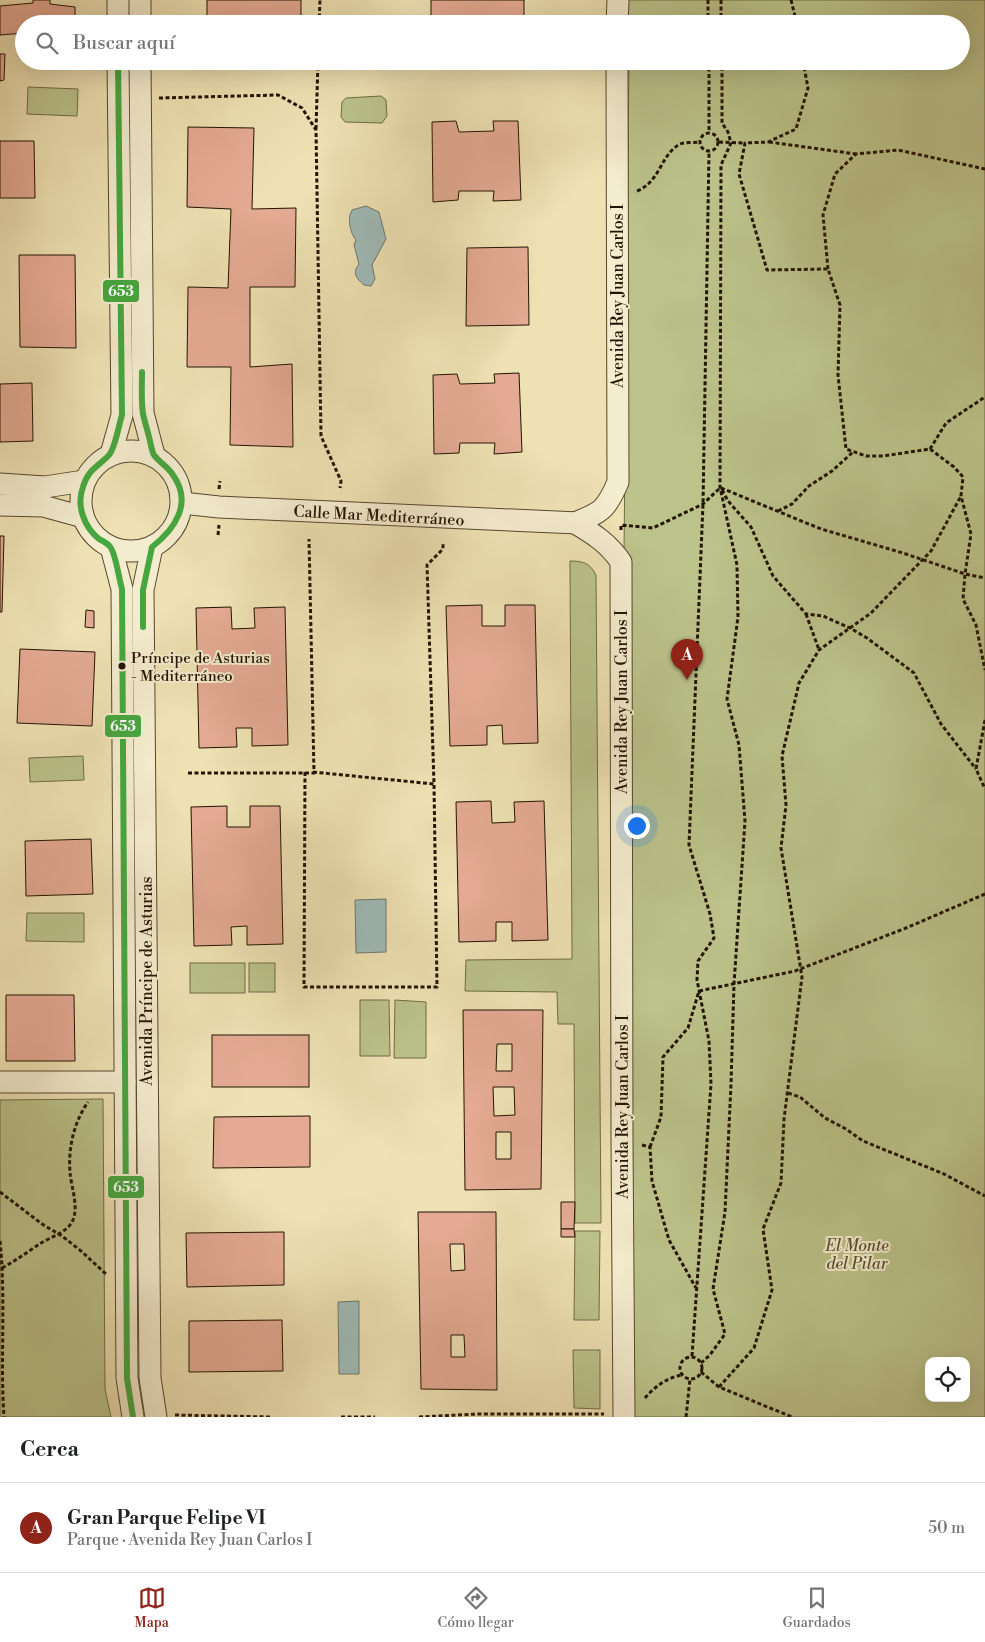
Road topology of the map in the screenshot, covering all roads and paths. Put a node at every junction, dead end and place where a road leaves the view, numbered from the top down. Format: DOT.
graph roads {
  1 [pos="118,0"];
  2 [pos="140,0"];
  3 [pos="320,0"];
  4 [pos="618,0"];
  5 [pos="708,0"];
  6 [pos="721,0"];
  7 [pos="791,0"];
  8 [pos="118,15"];
  9 [pos="140,15"];
  10 [pos="319,15"];
  11 [pos="618,15"];
  12 [pos="708,15"];
  13 [pos="721,15"];
  14 [pos="795,15"];
  15 [pos="118,70"];
  16 [pos="140,70"];
  17 [pos="318,70"];
  18 [pos="617,70"];
  19 [pos="709,70"];
  20 [pos="722,70"];
  21 [pos="805,70"];
  22 [pos="165,98"];
  23 [pos="316,130"];
  24 [pos="709,132"];
  25 [pos="700,142"];
  26 [pos="719,142"];
  27 [pos="745,142"];
  28 [pos="768,142"];
  29 [pos="731,143"];
  30 [pos="709,152"];
  31 [pos="856,154"];
  32 [pos="985,169"];
  33 [pos="616,197"];
  34 [pos="828,269"];
  35 [pos="985,397"];
  36 [pos="930,449"];
  37 [pos="853,452"];
  38 [pos="111,454"];
  39 [pos="154,455"];
  40 [pos="84,481"];
  41 [pos="0,484"];
  42 [pos="720,487"];
  43 [pos="340,488"];
  44 [pos="961,496"];
  45 [pos="182,503"];
  46 [pos="703,504"];
  47 [pos="0,505"];
  48 [pos="778,511"];
  49 [pos="83,517"];
  50 [pos="576,523"];
  51 [pos="621,528"];
  52 [pos="309,539"];
  53 [pos="443,544"];
  54 [pos="111,547"];
  55 [pos="152,547"];
  56 [pos="922,560"];
  57 [pos="965,574"];
  58 [pos="985,578"];
  59 [pos="806,614"];
  60 [pos="850,628"];
  61 [pos="819,650"];
  62 [pos="985,670"];
  63 [pos="985,720"];
  64 [pos="976,769"];
  65 [pos="305,772"];
  66 [pos="314,772"];
  67 [pos="188,773"];
  68 [pos="434,784"];
  69 [pos="985,789"];
  70 [pos="985,894"];
  71 [pos="801,969"];
  72 [pos="734,984"];
  73 [pos="698,991"];
  74 [pos="0,1082"];
  75 [pos="125,1082"];
  76 [pos="788,1093"];
  77 [pos="92,1095"];
  78 [pos="641,1145"];
  79 [pos="650,1147"];
  80 [pos="0,1192"];
  81 [pos="985,1196"];
  82 [pos="57,1234"];
  83 [pos="0,1241"];
  84 [pos="2,1268"];
  85 [pos="109,1278"];
  86 [pos="696,1288"];
  87 [pos="692,1356"];
  88 [pos="701,1362"];
  89 [pos="701,1372"];
  90 [pos="682,1375"];
  91 [pos="690,1379"];
  92 [pos="719,1387"];
  93 [pos="642,1403"];
  94 [pos="614,1415"];
  95 [pos="164,1416"];
  96 [pos="4,1417"];
  97 [pos="133,1417"];
  98 [pos="270,1417"];
  99 [pos="340,1417"];
  100 [pos="375,1417"];
  101 [pos="419,1417"];
  102 [pos="686,1417"];
  103 [pos="792,1417"];
  1 -- 8 [label="street"];
  2 -- 9 [label="street"];
  3 -- 10 [label="path"];
  4 -- 11 [label="street"];
  5 -- 12 [label="path"];
  6 -- 13 [label="path"];
  7 -- 14 [label="path"];
  15 -- 38 [label="street"];
  16 -- 39 [label="street"];
  17 -- 23 [label="path"];
  18 -- 33 [label="street, Avenida Rey Juan Carlos I"];
  19 -- 24 [label="path"];
  20 -- 29 [label="path"];
  21 -- 28 [label="path"];
  22 -- 23 [label="path"];
  23 -- 43 [label="path"];
  24 -- 25 [label="path"];
  24 -- 26 [label="path"];
  25 -- 30 [label="path"];
  25 -- 33 [label="path"];
  26 -- 29 [label="path"];
  26 -- 30 [label="path"];
  27 -- 28 [label="path"];
  27 -- 29 [label="path"];
  27 -- 34 [label="path"];
  28 -- 31 [label="path"];
  29 -- 42 [label="path"];
  30 -- 46 [label="path"];
  31 -- 32 [label="path"];
  31 -- 34 [label="path"];
  33 -- 50 [label="street, Avenida Rey Juan Carlos I"];
  34 -- 37 [label="path"];
  35 -- 36 [label="path"];
  36 -- 37 [label="path"];
  36 -- 44 [label="path"];
  37 -- 48 [label="path"];
  38 -- 39 [label="street"];
  38 -- 40 [label="street"];
  39 -- 45 [label="street"];
  40 -- 41 [label="street"];
  40 -- 49 [label="street"];
  42 -- 46 [label="path"];
  42 -- 48 [label="path"];
  42 -- 59 [label="path"];
  42 -- 72 [label="path"];
  44 -- 56 [label="path"];
  44 -- 57 [label="path"];
  45 -- 50 [label="street, Calle Mar Mediterráneo"];
  45 -- 55 [label="street"];
  46 -- 51 [label="path"];
  46 -- 73 [label="path"];
  47 -- 49 [label="street"];
  48 -- 56 [label="path"];
  49 -- 54 [label="street"];
  50 -- 94 [label="street, Avenida Rey Juan Carlos I"];
  52 -- 66 [label="path"];
  53 -- 68 [label="path"];
  54 -- 55 [label="street"];
  54 -- 75 [label="street, Avenida Príncipe de Asturias"];
  55 -- 95 [label="street, Avenida Príncipe de Asturias"];
  56 -- 57 [label="path"];
  56 -- 60 [label="path"];
  57 -- 58 [label="path"];
  57 -- 62 [label="path"];
  59 -- 60 [label="path"];
  59 -- 61 [label="path"];
  60 -- 61 [label="path"];
  60 -- 64 [label="path"];
  61 -- 71 [label="path"];
  63 -- 64 [label="path"];
  64 -- 69 [label="path"];
  65 -- 66 [label="path"];
  65 -- 67 [label="path"];
  65 -- 68 [label="path"];
  66 -- 68 [label="path"];
  70 -- 71 [label="path"];
  71 -- 72 [label="path"];
  71 -- 76 [label="path"];
  72 -- 73 [label="path"];
  72 -- 88 [label="path"];
  73 -- 79 [label="path"];
  73 -- 86 [label="path"];
  74 -- 75 [label="street"];
  75 -- 97 [label="street, Avenida Príncipe de Asturias"];
  76 -- 81 [label="path"];
  76 -- 92 [label="path"];
  77 -- 82 [label="path"];
  78 -- 79 [label="path"];
  79 -- 86 [label="path"];
  80 -- 82 [label="path"];
  82 -- 84 [label="path"];
  82 -- 85 [label="path"];
  83 -- 84 [label="path"];
  84 -- 96 [label="path"];
  86 -- 87 [label="path"];
  87 -- 88 [label="path"];
  87 -- 90 [label="path"];
  88 -- 89 [label="path"];
  89 -- 91 [label="path"];
  89 -- 92 [label="path"];
  90 -- 91 [label="path"];
  90 -- 93 [label="path"];
  91 -- 102 [label="path"];
  92 -- 103 [label="path"];
  94 -- 101 [label="path"];
  95 -- 98 [label="path"];
  99 -- 100 [label="path"];
}
